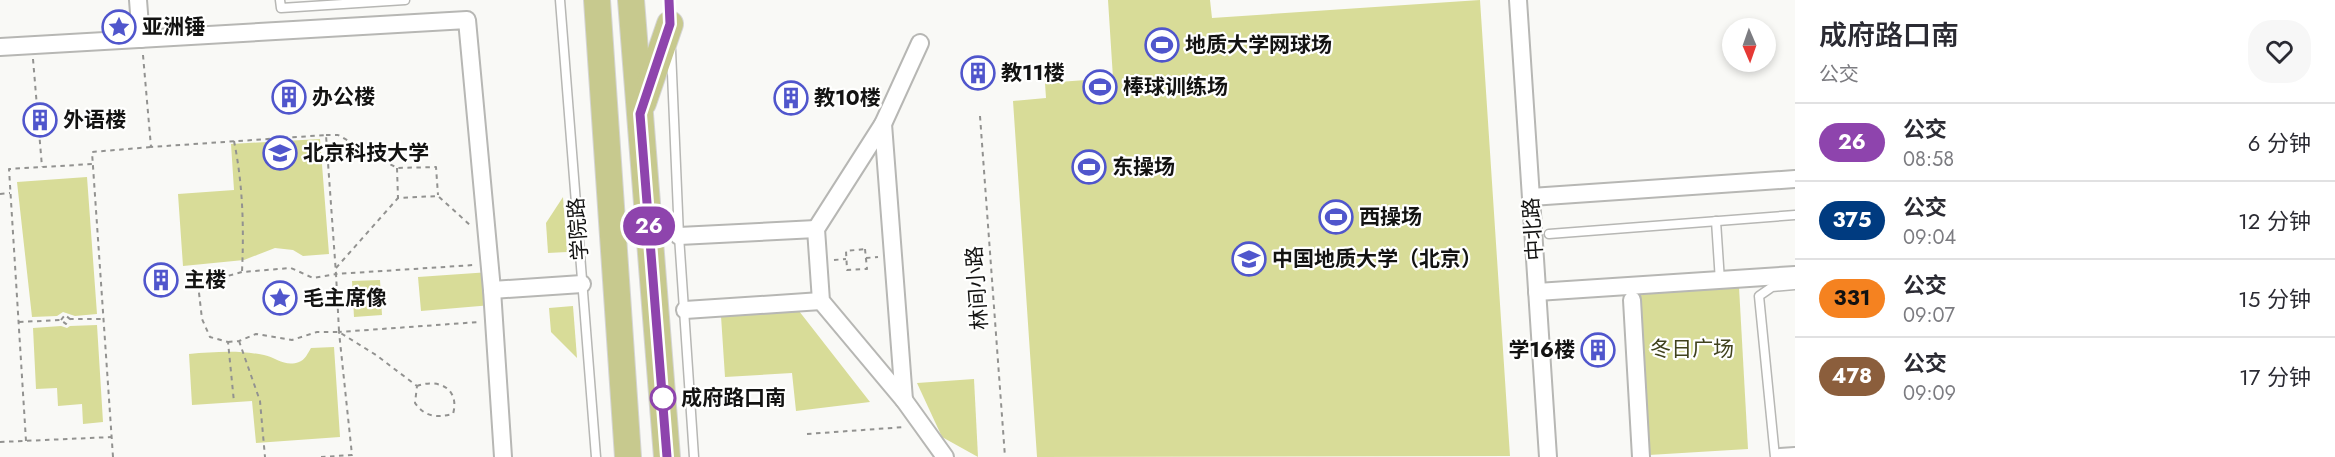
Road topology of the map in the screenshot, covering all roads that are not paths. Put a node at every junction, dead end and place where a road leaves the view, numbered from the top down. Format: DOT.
graph roads {
  1 [pos="138,0"];
  2 [pos="280,0"];
  3 [pos="405,0"];
  4 [pos="560,0"];
  5 [pos="589,0"];
  6 [pos="597,0"];
  7 [pos="631,0"];
  8 [pos="1518,0"];
  9 [pos="669,12"];
  10 [pos="599,32"];
  11 [pos="141,39"];
  12 [pos="920,43"];
  13 [pos="0,46"];
  14 [pos="640,114"];
  15 [pos="883,124"];
  16 [pos="1795,179"];
  17 [pos="1531,197"];
  18 [pos="1795,215"];
  19 [pos="1716,221"];
  20 [pos="816,229"];
  21 [pos="1549,234"];
  22 [pos="679,236"];
  23 [pos="1795,275"];
  24 [pos="1720,281"];
  25 [pos="582,284"];
  26 [pos="1795,285"];
  27 [pos="492,290"];
  28 [pos="1538,292"];
  29 [pos="1632,300"];
  30 [pos="821,301"];
  31 [pos="685,310"];
  32 [pos="904,400"];
  33 [pos="1795,456"];
  34 [pos="503,457"];
  35 [pos="596,457"];
  36 [pos="628,457"];
  37 [pos="667,457"];
  38 [pos="694,457"];
  39 [pos="945,457"];
  40 [pos="1548,457"];
  41 [pos="1641,457"];
  42 [pos="1775,457"];
  43 [pos="1780,457"];
  1 -- 11 [label="street"];
  2 -- 3 [label="lane"];
  4 -- 25 [label="lane, 学院路"];
  5 -- 10 [label="main road"];
  6 -- 10 [label="main road, 学院路"];
  7 -- 14 [label="main road"];
  8 -- 17 [label="street, 中北路"];
  9 -- 14 [label="main road"];
  9 -- 22 [label="lane"];
  10 -- 36 [label="main road, 学院路"];
  11 -- 13 [label="street"];
  11 -- 27 [label="street"];
  12 -- 15 [label="street"];
  14 -- 37 [label="main road"];
  15 -- 20 [label="street"];
  15 -- 32 [label="street"];
  16 -- 17 [label="street"];
  17 -- 28 [label="street, 中北路"];
  18 -- 19 [label="lane"];
  19 -- 21 [label="lane"];
  19 -- 24 [label="lane"];
  20 -- 22 [label="street"];
  20 -- 30 [label="street"];
  22 -- 31 [label="lane"];
  23 -- 24 [label="street"];
  24 -- 28 [label="street"];
  25 -- 27 [label="street"];
  25 -- 35 [label="lane, 学院路"];
  26 -- 42 [label="lane"];
  27 -- 34 [label="street"];
  28 -- 40 [label="street, 中北路"];
  29 -- 41 [label="street"];
  30 -- 31 [label="street"];
  30 -- 32 [label="street"];
  31 -- 38 [label="lane"];
  32 -- 39 [label="street"];
  33 -- 43 [label="street"];
}
